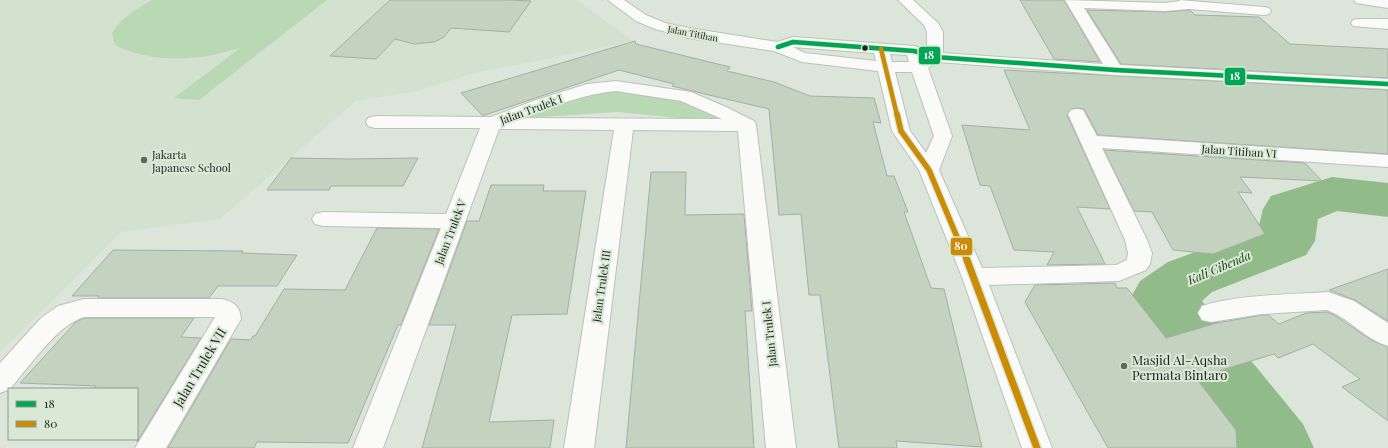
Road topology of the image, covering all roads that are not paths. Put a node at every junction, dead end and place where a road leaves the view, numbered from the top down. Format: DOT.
graph roads {
  1 [pos="615,0"];
  2 [pos="905,0"];
  3 [pos="1361,0"];
  4 [pos="1073,1"];
  5 [pos="1188,3"];
  6 [pos="1388,4"];
  7 [pos="1264,11"];
  8 [pos="1358,23"];
  9 [pos="1388,24"];
  10 [pos="778,47"];
  11 [pos="881,49"];
  12 [pos="935,57"];
  13 [pos="916,59"];
  14 [pos="885,67"];
  15 [pos="1115,70"];
  16 [pos="1388,84"];
  17 [pos="1077,114"];
  18 [pos="374,122"];
  19 [pos="490,124"];
  20 [pos="624,124"];
  21 [pos="747,125"];
  22 [pos="1091,141"];
  23 [pos="1388,161"];
  24 [pos="929,170"];
  25 [pos="323,219"];
  26 [pos="454,220"];
  27 [pos="974,277"];
  28 [pos="1211,313"];
  29 [pos="1388,336"];
  30 [pos="0,382"];
  31 [pos="150,448"];
  32 [pos="368,448"];
  33 [pos="579,448"];
  34 [pos="781,448"];
  35 [pos="1037,448"];
  1 -- 10 [label="street, Jalan Titihan"];
  2 -- 12 [label="street"];
  3 -- 6 [label="street"];
  4 -- 5 [label="street"];
  4 -- 15 [label="street"];
  5 -- 7 [label="street"];
  8 -- 9 [label="street"];
  10 -- 11 [label="street, Jalan Titihan"];
  10 -- 14 [label="street, Jalan Titihan"];
  11 -- 13 [label="street, Jalan Titihan"];
  11 -- 14 [label="street"];
  12 -- 13 [label="street"];
  12 -- 15 [label="street"];
  13 -- 14 [label="street, Jalan Titihan"];
  13 -- 24 [label="street"];
  14 -- 24 [label="street"];
  15 -- 16 [label="street"];
  17 -- 22 [label="street"];
  18 -- 19 [label="street"];
  19 -- 20 [label="street, Jalan Trulek I"];
  19 -- 21 [label="street, Jalan Trulek I"];
  19 -- 26 [label="street, Jalan Trulek V"];
  20 -- 21 [label="street, Jalan Trulek I"];
  20 -- 33 [label="street, Jalan Trulek III"];
  21 -- 34 [label="street, Jalan Trulek I"];
  22 -- 23 [label="street, Jalan Titihan VI"];
  22 -- 27 [label="street"];
  24 -- 27 [label="street"];
  25 -- 26 [label="street"];
  26 -- 32 [label="street, Jalan Trulek V"];
  27 -- 35 [label="street"];
  28 -- 29 [label="street"];
  30 -- 31 [label="street, Jalan Trulek VII"];
}
